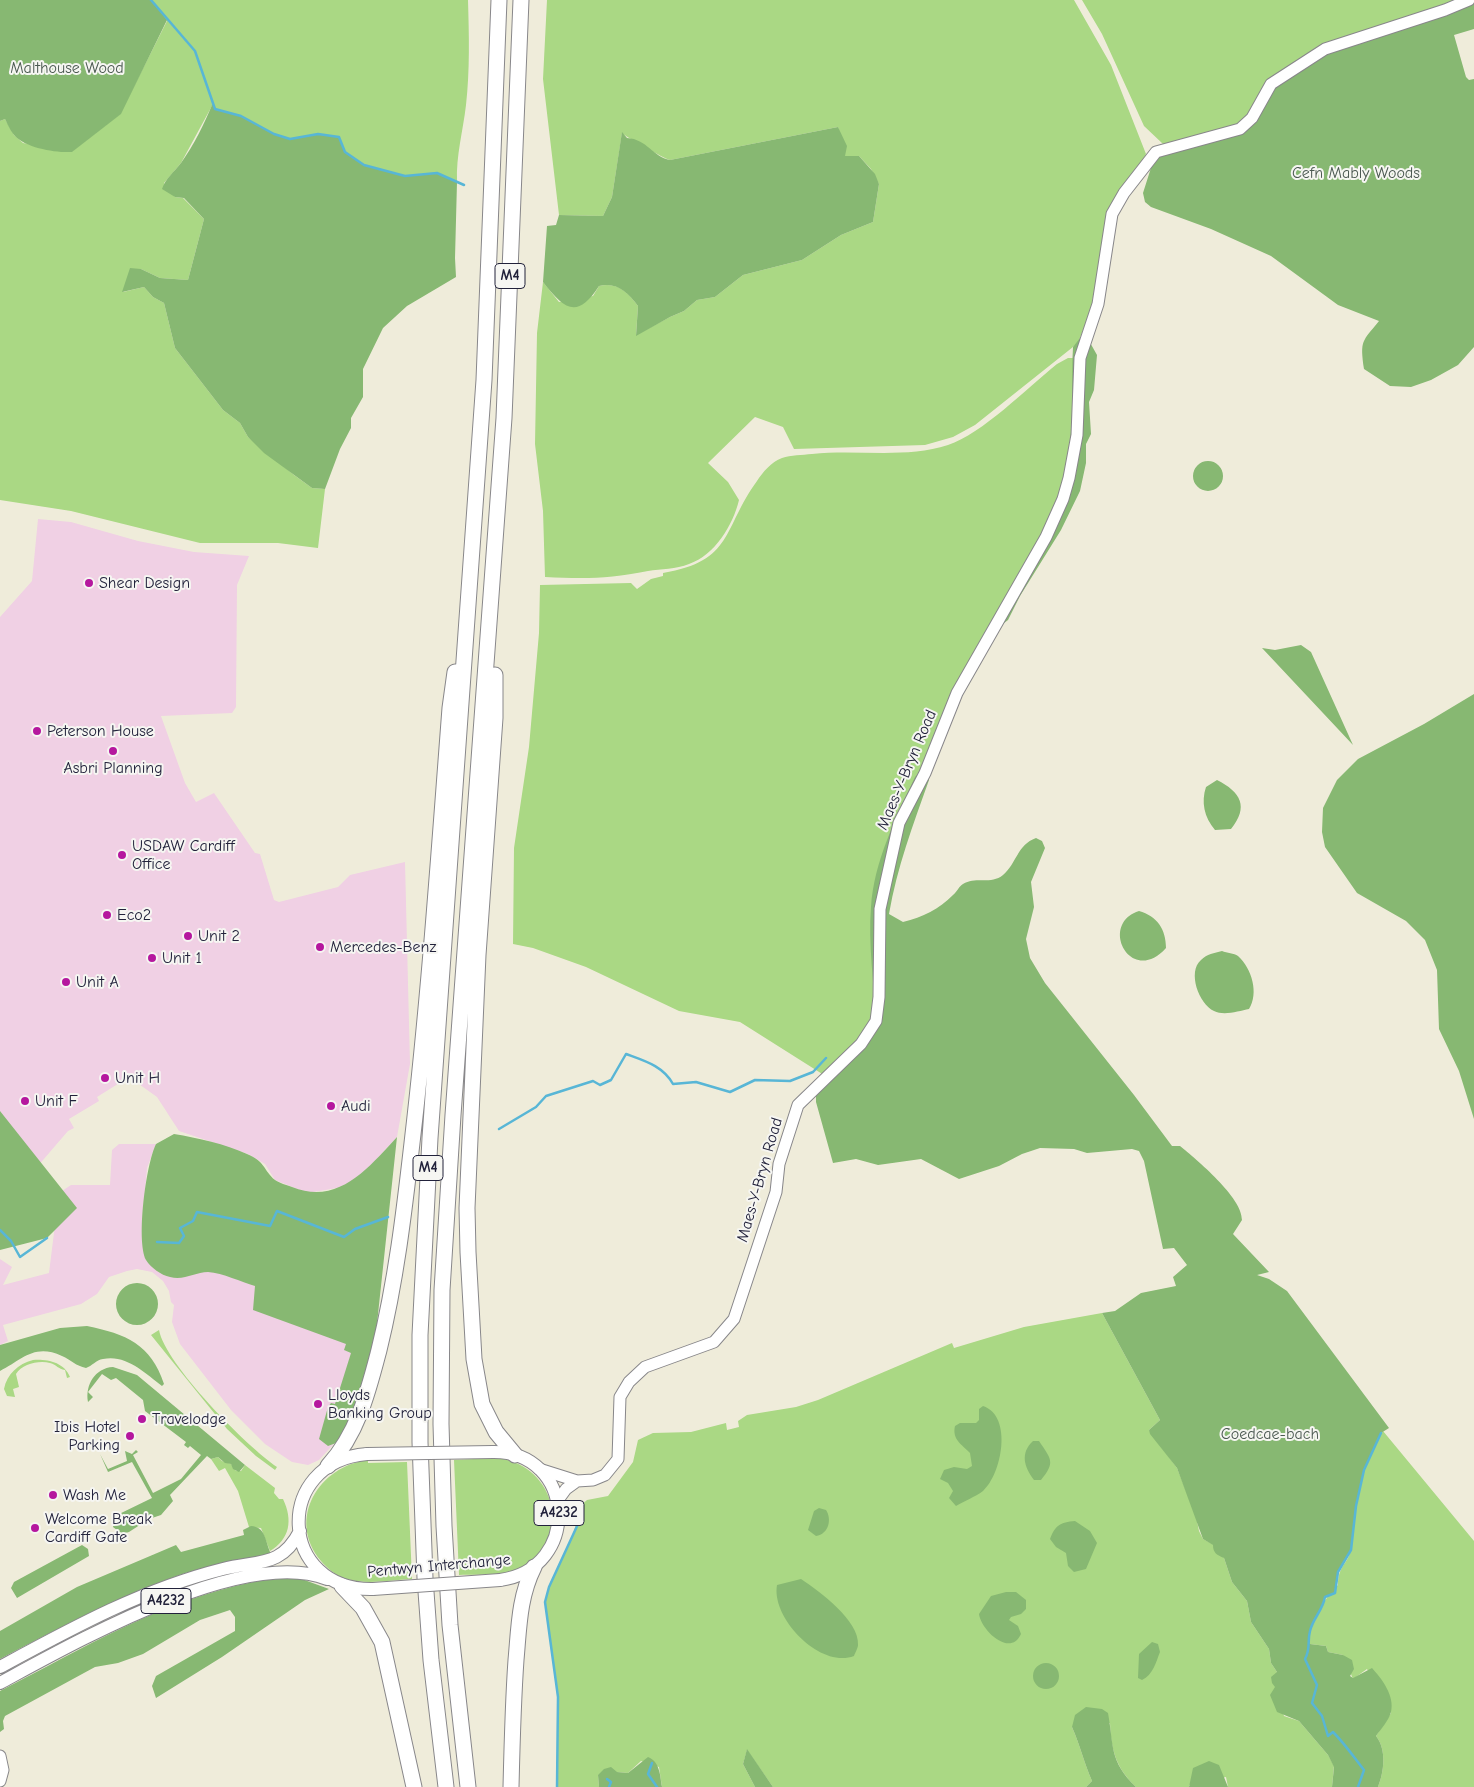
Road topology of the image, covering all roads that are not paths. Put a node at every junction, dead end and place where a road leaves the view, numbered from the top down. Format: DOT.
graph roads {
  1 [pos="499,0"];
  2 [pos="521,0"];
  3 [pos="1468,0"];
  4 [pos="473,549"];
  5 [pos="495,551"];
  6 [pos="515,1455"];
  7 [pos="328,1466"];
  8 [pos="539,1468"];
  9 [pos="577,1481"];
  10 [pos="558,1500"];
  11 [pos="300,1531"];
  12 [pos="534,1567"];
  13 [pos="327,1579"];
  14 [pos="342,1586"];
  15 [pos="6,1664"];
  16 [pos="0,1683"];
  17 [pos="0,1756"];
  18 [pos="0,1781"];
  19 [pos="414,1787"];
  20 [pos="446,1787"];
  21 [pos="468,1787"];
  22 [pos="511,1787"];
  1 -- 4 [label="highway, M4"];
  2 -- 5 [label="highway, M4"];
  3 -- 9 [label="street, Maes-Y-Bryn Road"];
  4 -- 7 [label="highway"];
  4 -- 20 [label="highway, M4"];
  5 -- 6 [label="highway"];
  5 -- 21 [label="highway, M4"];
  6 -- 7 [label="main road, Pentwyn Interchange / A4232, bridge"];
  6 -- 8 [label="main road, Pentwyn Interchange / A4232"];
  7 -- 11 [label="main road, Pentwyn Interchange / A4232"];
  8 -- 9 [label="street, Maes-Y-Bryn Road"];
  8 -- 10 [label="main road, Pentwyn Interchange / A4232"];
  9 -- 10 [label="street"];
  10 -- 12 [label="main road, Pentwyn Interchange / A4232"];
  11 -- 13 [label="main road, Pentwyn Interchange / A4232"];
  11 -- 15 [label="main road, A4232"];
  12 -- 14 [label="main road, Pentwyn Interchange / A4232, bridge"];
  12 -- 22 [label="highway"];
  13 -- 14 [label="main road, Pentwyn Interchange / A4232"];
  13 -- 16 [label="main road, A4232"];
  14 -- 19 [label="highway"];
  17 -- 18 [label="street"];
}
